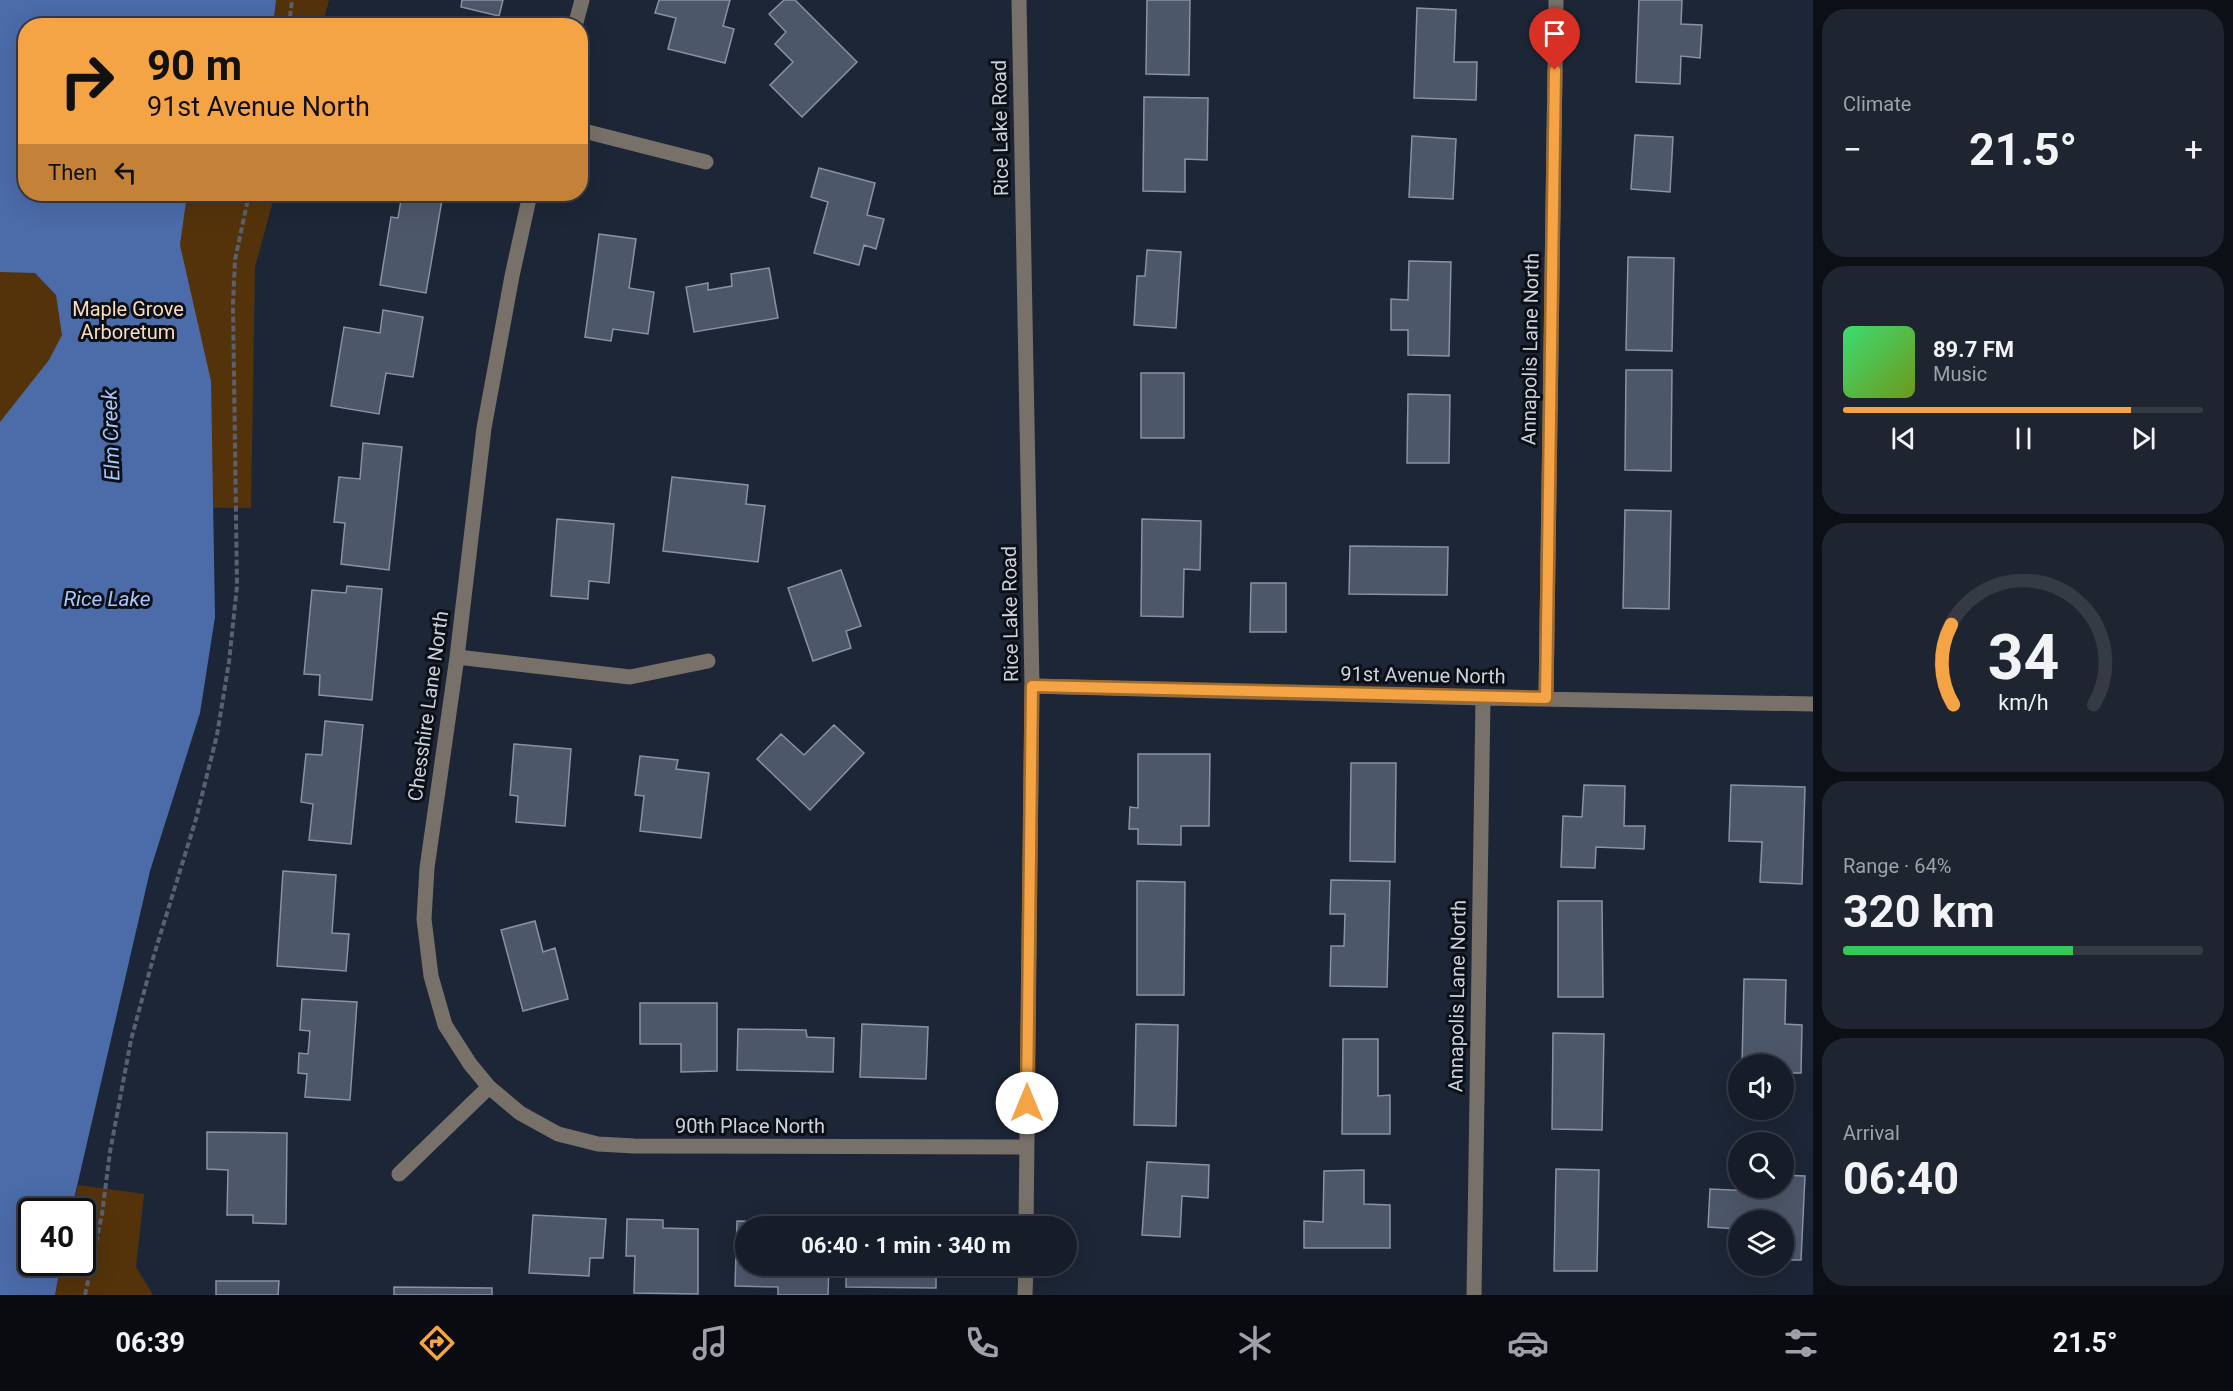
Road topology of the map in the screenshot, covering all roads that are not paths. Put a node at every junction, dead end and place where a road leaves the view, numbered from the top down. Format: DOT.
graph roads {
  1 [pos="582,0"];
  2 [pos="1019,0"];
  3 [pos="1556,0"];
  4 [pos="577,18"];
  5 [pos="588,132"];
  6 [pos="706,162"];
  7 [pos="528,201"];
  8 [pos="457,657"];
  9 [pos="708,661"];
  10 [pos="1032,686"];
  11 [pos="1483,698"];
  12 [pos="1546,698"];
  13 [pos="1813,704"];
  14 [pos="489,1087"];
  15 [pos="1027,1147"];
  16 [pos="399,1174"];
  17 [pos="1026,1216"];
  18 [pos="1026,1276"];
  19 [pos="1025,1295"];
  20 [pos="1474,1295"];
  1 -- 4 [label="street"];
  2 -- 10 [label="street, Rice Lake Road"];
  3 -- 12 [label="street, Annapolis Lane North"];
  5 -- 6 [label="street"];
  7 -- 8 [label="street, Chesshire Lane North"];
  8 -- 9 [label="street"];
  8 -- 14 [label="street, Chesshire Lane North"];
  10 -- 11 [label="street, 91st Avenue North"];
  10 -- 15 [label="street, Rice Lake Road"];
  11 -- 12 [label="street, 91st Avenue North"];
  11 -- 20 [label="street, Annapolis Lane North"];
  12 -- 13 [label="street, 91st Avenue North"];
  14 -- 15 [label="street, 90th Place North"];
  14 -- 16 [label="street"];
  15 -- 17 [label="street, Rice Lake Road"];
  18 -- 19 [label="street"];
}
